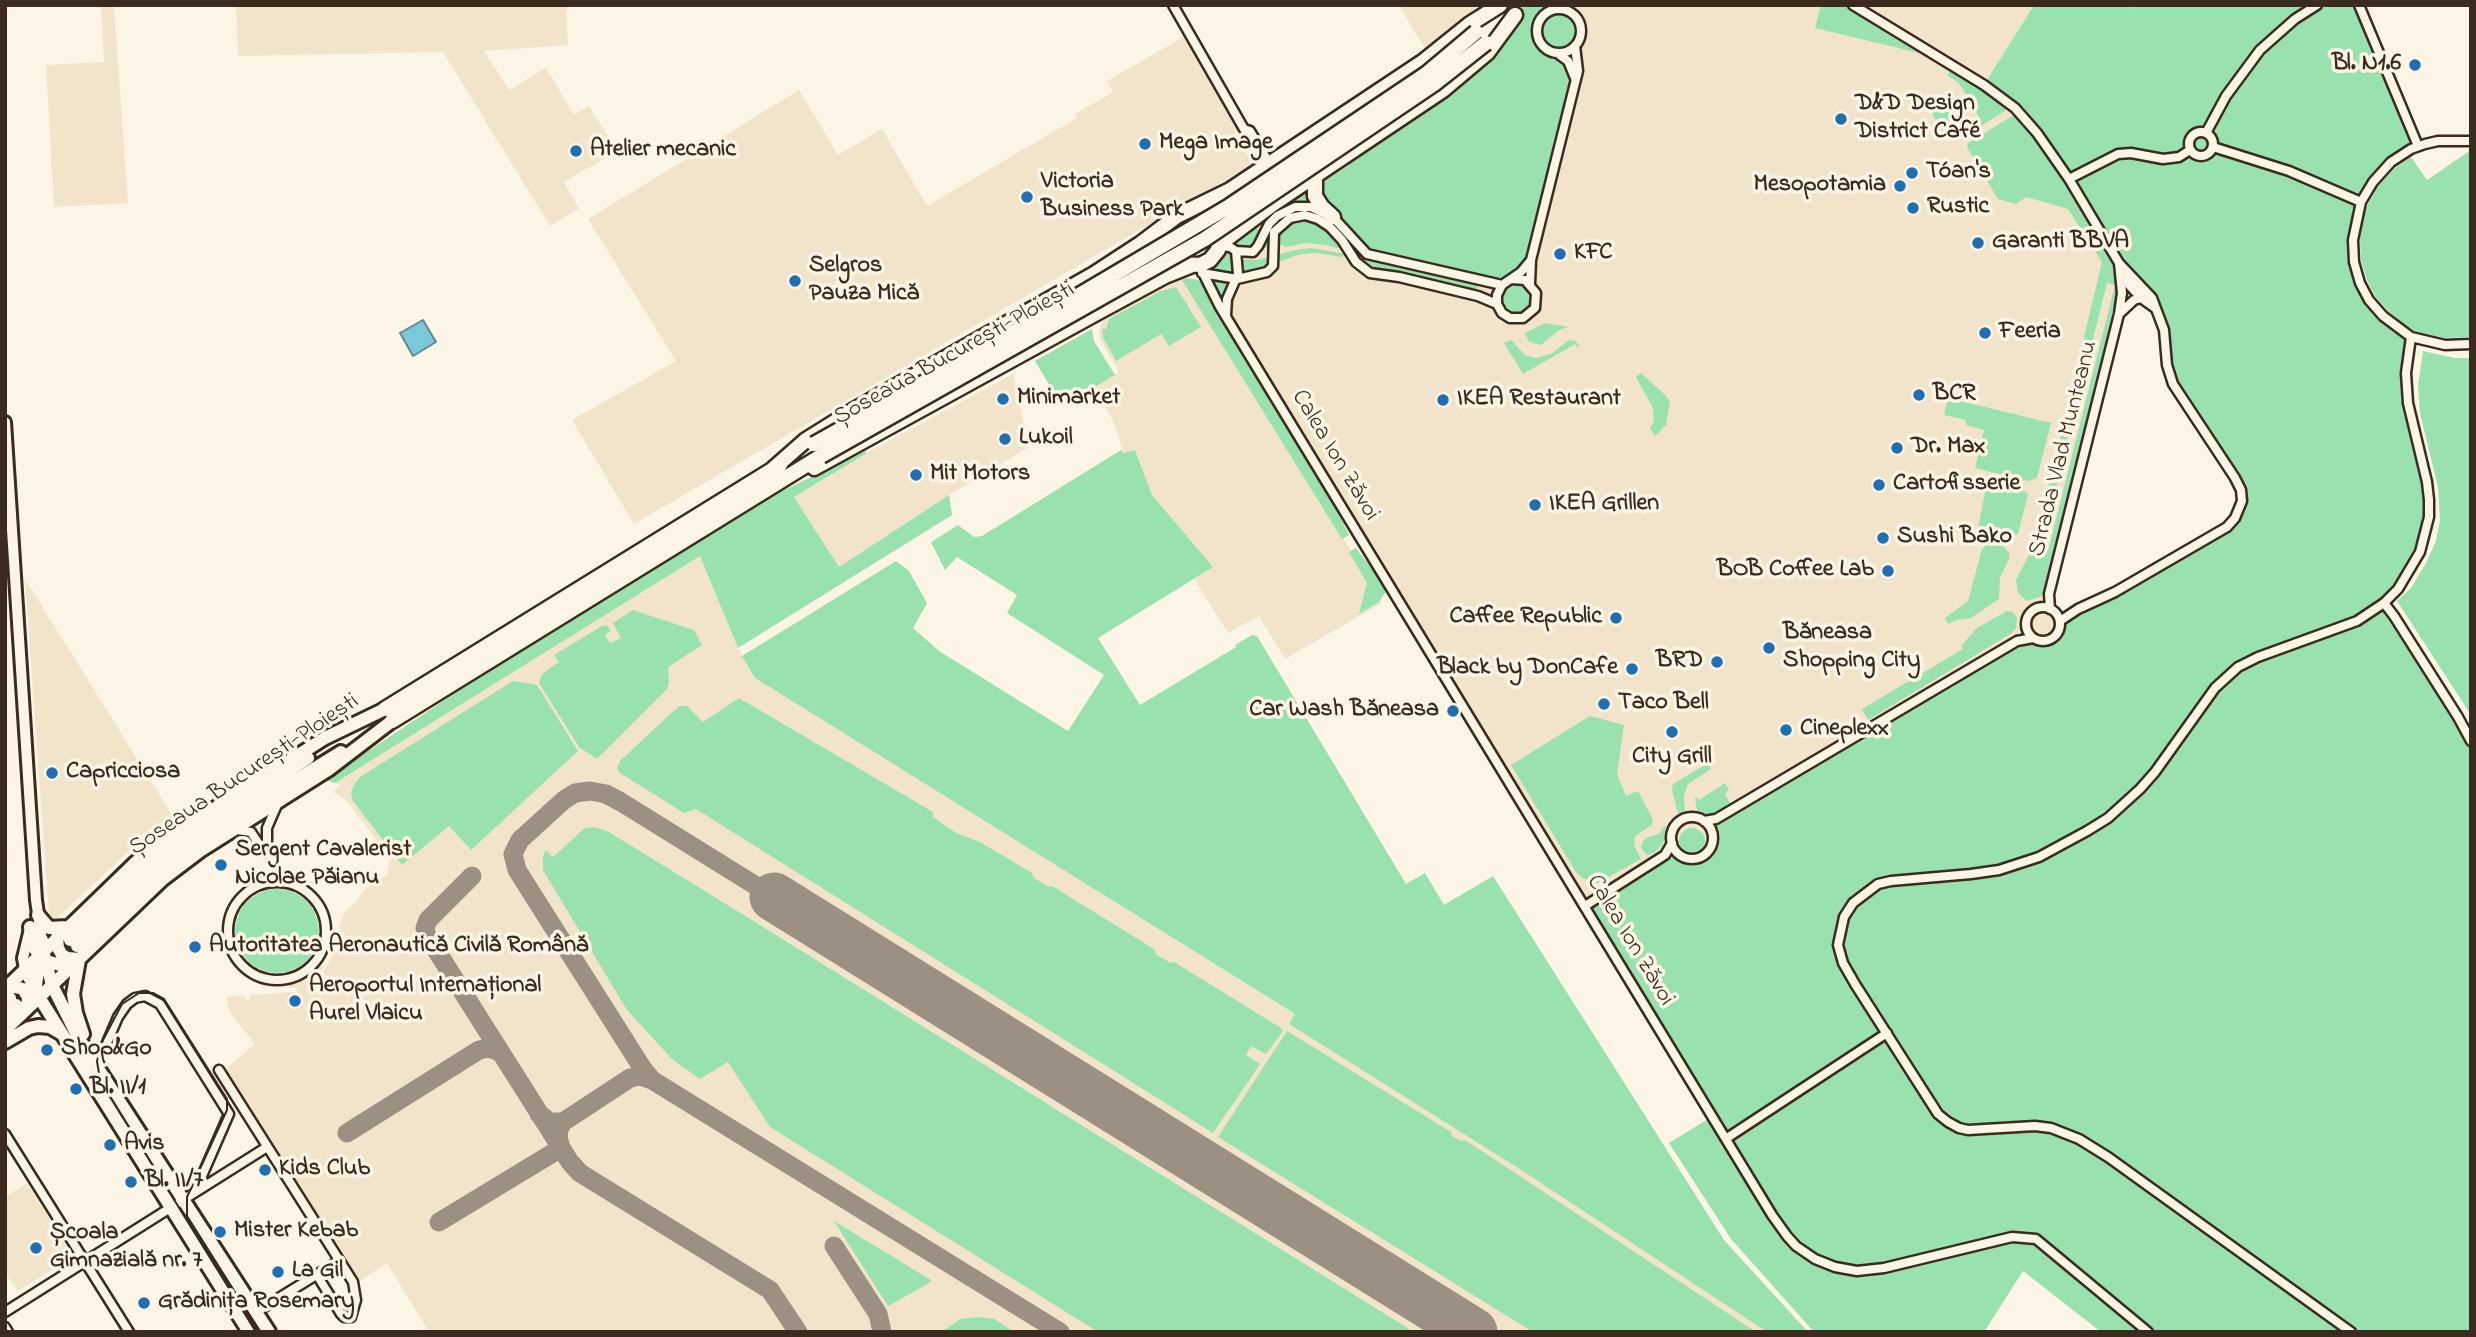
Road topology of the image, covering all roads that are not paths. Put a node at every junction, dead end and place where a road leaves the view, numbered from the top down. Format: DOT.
graph roads {
  1 [pos="1173,5"];
  2 [pos="1501,5"];
  3 [pos="1575,5"];
  4 [pos="1853,5"];
  5 [pos="2317,5"];
  6 [pos="2359,5"];
  7 [pos="1562,7"];
  8 [pos="1520,10"];
  9 [pos="1576,18"];
  10 [pos="1481,37"];
  11 [pos="1575,46"];
  12 [pos="1557,53"];
  13 [pos="1575,81"];
  14 [pos="2206,133"];
  15 [pos="2471,141"];
  16 [pos="2418,146"];
  17 [pos="2213,147"];
  18 [pos="2190,150"];
  19 [pos="1270,164"];
  20 [pos="1315,177"];
  21 [pos="2069,179"];
  22 [pos="2361,202"];
  23 [pos="1190,211"];
  24 [pos="1333,217"];
  25 [pos="1170,222"];
  26 [pos="1226,246"];
  27 [pos="1531,260"];
  28 [pos="2119,263"];
  29 [pos="1196,269"];
  30 [pos="2122,277"];
  31 [pos="1237,279"];
  32 [pos="1512,279"];
  33 [pos="1530,284"];
  34 [pos="1502,285"];
  35 [pos="2130,287"];
  36 [pos="2146,290"];
  37 [pos="2122,293"];
  38 [pos="2141,299"];
  39 [pos="1497,304"];
  40 [pos="2157,310"];
  41 [pos="2119,314"];
  42 [pos="1226,316"];
  43 [pos="2411,338"];
  44 [pos="2471,344"];
  45 [pos="5,422"];
  46 [pos="5,429"];
  47 [pos="777,476"];
  48 [pos="10,580"];
  49 [pos="2384,603"];
  50 [pos="2048,609"];
  51 [pos="2078,609"];
  52 [pos="2060,621"];
  53 [pos="2026,627"];
  54 [pos="2033,638"];
  55 [pos="2017,641"];
  56 [pos="389,715"];
  57 [pos="2471,741"];
  58 [pos="279,801"];
  59 [pos="1716,820"];
  60 [pos="1704,821"];
  61 [pos="234,830"];
  62 [pos="1711,831"];
  63 [pos="1671,843"];
  64 [pos="264,844"];
  65 [pos="1665,855"];
  66 [pos="1680,856"];
  67 [pos="276,876"];
  68 [pos="36,900"];
  69 [pos="1585,905"];
  70 [pos="38,915"];
  71 [pos="30,927"];
  72 [pos="70,942"];
  73 [pos="43,956"];
  74 [pos="42,988"];
  75 [pos="12,998"];
  76 [pos="5,1015"];
  77 [pos="5,1030"];
  78 [pos="1887,1033"];
  79 [pos="65,1037"];
  80 [pos="5,1042"];
  81 [pos="97,1066"];
  82 [pos="219,1070"];
  83 [pos="222,1101"];
  84 [pos="245,1111"];
  85 [pos="5,1134"];
  86 [pos="1727,1138"];
  87 [pos="267,1147"];
  88 [pos="195,1192"];
  89 [pos="183,1199"];
  90 [pos="171,1207"];
  91 [pos="339,1261"];
  92 [pos="85,1262"];
  93 [pos="317,1275"];
  94 [pos="5,1312"];
  95 [pos="257,1312"];
  96 [pos="5,1327"];
  97 [pos="8,1332"];
  98 [pos="129,1332"];
  99 [pos="249,1332"];
  100 [pos="269,1332"];
  101 [pos="2148,1332"];
  102 [pos="2351,1332"];
  1 -- 19 [label="street"];
  2 -- 10 [label="highway, Șoseaua București-Ploiești"];
  2 -- 19 [label="highway"];
  3 -- 9 [label="street"];
  4 -- 21 [label="street"];
  5 -- 14 [label="street"];
  6 -- 16 [label="street"];
  7 -- 9 [label="street"];
  7 -- 12 [label="street"];
  8 -- 10 [label="highway, Șoseaua București-Ploiești"];
  8 -- 20 [label="highway"];
  9 -- 11 [label="street"];
  10 -- 47 [label="highway, Șoseaua București-Ploiești, bridge"];
  11 -- 12 [label="street"];
  11 -- 13 [label="street"];
  12 -- 13 [label="street"];
  13 -- 27 [label="street"];
  14 -- 17 [label="street"];
  14 -- 18 [label="street"];
  15 -- 16 [label="street"];
  16 -- 22 [label="street"];
  17 -- 18 [label="street"];
  17 -- 22 [label="street"];
  18 -- 21 [label="street"];
  19 -- 23 [label="highway"];
  20 -- 24 [label="highway"];
  20 -- 26 [label="highway"];
  21 -- 28 [label="street"];
  22 -- 43 [label="street"];
  23 -- 25 [label="highway"];
  23 -- 26 [label="highway"];
  24 -- 26 [label="street"];
  24 -- 34 [label="street"];
  25 -- 29 [label="highway"];
  25 -- 47 [label="highway"];
  26 -- 29 [label="highway"];
  26 -- 31 [label="street"];
  27 -- 32 [label="street"];
  27 -- 33 [label="street"];
  28 -- 30 [label="street"];
  28 -- 36 [label="street"];
  29 -- 31 [label="street"];
  29 -- 42 [label="street, Calea Ion Zăvoi"];
  29 -- 47 [label="highway"];
  30 -- 35 [label="street"];
  30 -- 37 [label="street, Strada Vlad Munteanu"];
  31 -- 39 [label="street"];
  31 -- 42 [label="street"];
  32 -- 33 [label="street"];
  32 -- 34 [label="street"];
  33 -- 39 [label="street"];
  34 -- 39 [label="street"];
  35 -- 36 [label="street"];
  35 -- 37 [label="street"];
  35 -- 38 [label="street"];
  36 -- 40 [label="street"];
  37 -- 41 [label="street, Strada Vlad Munteanu"];
  38 -- 40 [label="street"];
  38 -- 41 [label="street"];
  40 -- 51 [label="street"];
  41 -- 50 [label="street, Strada Vlad Munteanu"];
  42 -- 69 [label="street, Calea Ion Zăvoi"];
  43 -- 44 [label="street"];
  43 -- 49 [label="street"];
  45 -- 46 [label="main road"];
  46 -- 48 [label="main road"];
  47 -- 56 [label="highway, Șoseaua București-Ploiești"];
  48 -- 68 [label="main road"];
  49 -- 57 [label="street"];
  49 -- 78 [label="street"];
  50 -- 51 [label="street"];
  50 -- 52 [label="street"];
  50 -- 53 [label="street"];
  51 -- 52 [label="street"];
  52 -- 54 [label="street"];
  53 -- 54 [label="street"];
  53 -- 55 [label="street"];
  54 -- 55 [label="street"];
  55 -- 59 [label="street"];
  56 -- 58 [label="main road, Șoseaua București-Ploiești"];
  56 -- 72 [label="main road, Șoseaua București-Ploiești"];
  56 -- 72 [label="main road, Șoseaua București-Ploiești"];
  58 -- 61 [label="main road, Șoseaua București-Ploiești"];
  58 -- 64 [label="street"];
  59 -- 60 [label="street"];
  59 -- 62 [label="street"];
  60 -- 62 [label="street"];
  60 -- 63 [label="street"];
  61 -- 64 [label="street"];
  61 -- 72 [label="main road, Șoseaua București-Ploiești"];
  62 -- 66 [label="street"];
  63 -- 65 [label="street"];
  63 -- 66 [label="street"];
  64 -- 67 [label="street"];
  65 -- 66 [label="street"];
  65 -- 69 [label="street"];
  67 -- 67 [label="street"];
  68 -- 70 [label="main road"];
  68 -- 71 [label="main road"];
  69 -- 86 [label="street, Calea Ion Zăvoi"];
  70 -- 72 [label="main road"];
  70 -- 73 [label="main road"];
  71 -- 73 [label="main road"];
  71 -- 74 [label="main road"];
  72 -- 73 [label="main road"];
  72 -- 73 [label="main road"];
  72 -- 74 [label="main road, Șoseaua București-Ploiești"];
  72 -- 81 [label="main road"];
  73 -- 74 [label="main road"];
  73 -- 74 [label="main road, Șoseaua București-Ploiești"];
  74 -- 75 [label="main road"];
  74 -- 75 [label="main road, Șoseaua București-Ploiești"];
  74 -- 79 [label="main road"];
  74 -- 81 [label="main road"];
  75 -- 76 [label="main road, Șoseaua București-Ploiești"];
  75 -- 77 [label="main road, Șoseaua București-Ploiești"];
  78 -- 86 [label="street"];
  78 -- 102 [label="street"];
  79 -- 80 [label="main road"];
  79 -- 90 [label="main road"];
  81 -- 83 [label="street"];
  81 -- 89 [label="main road"];
  82 -- 84 [label="street"];
  83 -- 84 [label="street"];
  83 -- 88 [label="street"];
  84 -- 87 [label="street"];
  85 -- 92 [label="street"];
  86 -- 101 [label="street, Calea Ion Zăvoi"];
  87 -- 88 [label="street"];
  87 -- 91 [label="street"];
  88 -- 89 [label="street"];
  89 -- 90 [label="street"];
  89 -- 95 [label="main road"];
  90 -- 92 [label="street"];
  90 -- 99 [label="main road"];
  91 -- 93 [label="street"];
  91 -- 93 [label="street"];
  92 -- 94 [label="street"];
  92 -- 98 [label="street"];
  93 -- 95 [label="street"];
  95 -- 100 [label="main road"];
  96 -- 97 [label="street"];
}
